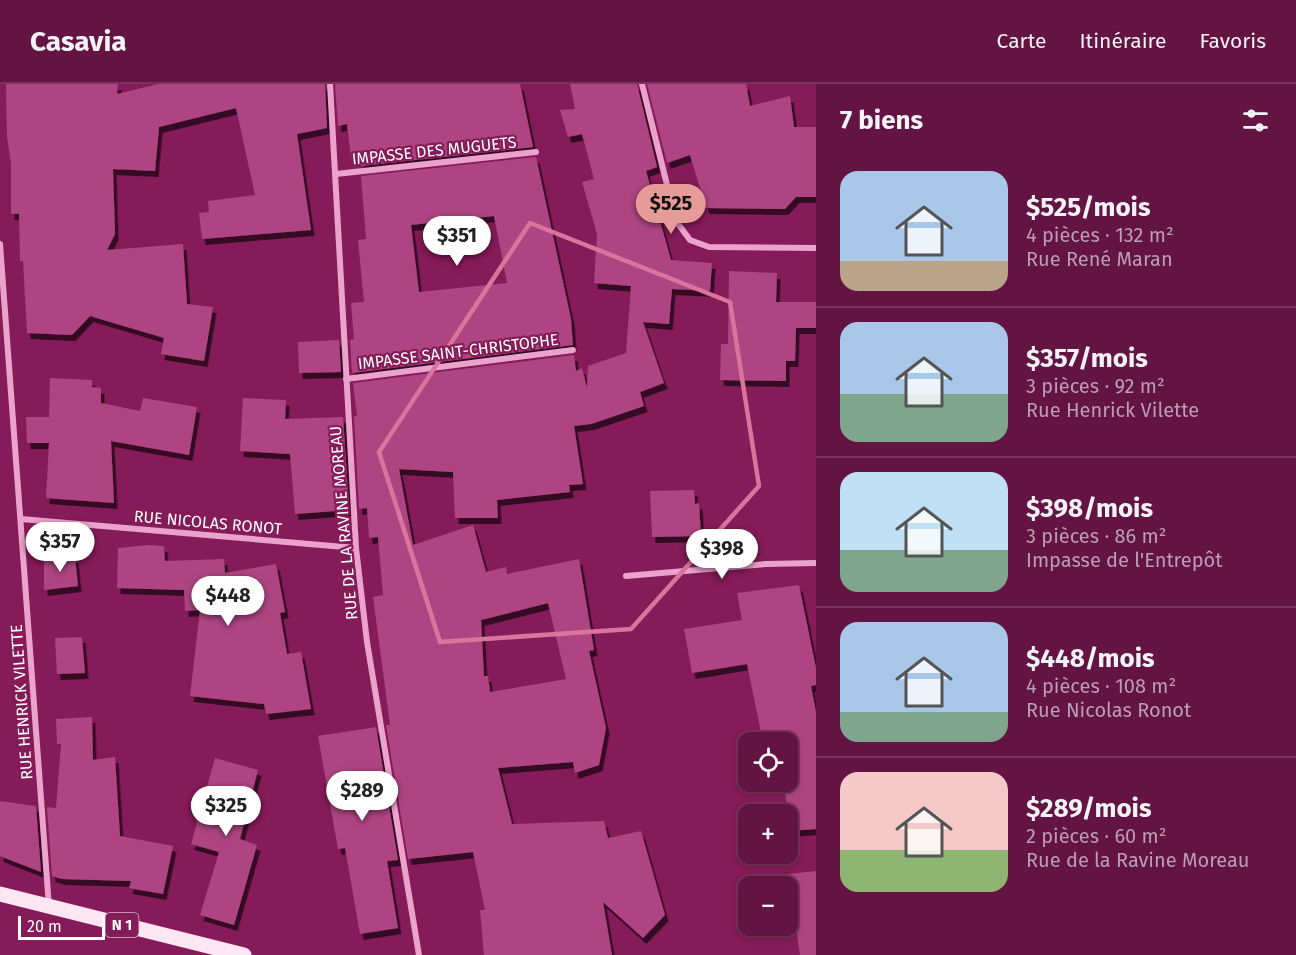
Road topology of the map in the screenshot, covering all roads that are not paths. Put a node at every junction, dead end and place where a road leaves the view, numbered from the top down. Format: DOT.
graph roads {
  1 [pos="330,84"];
  2 [pos="642,84"];
  3 [pos="536,152"];
  4 [pos="336,174"];
  5 [pos="0,244"];
  6 [pos="816,248"];
  7 [pos="573,350"];
  8 [pos="346,379"];
  9 [pos="21,519"];
  10 [pos="356,548"];
  11 [pos="816,562"];
  12 [pos="626,576"];
  13 [pos="0,894"];
  14 [pos="49,907"];
  15 [pos="244,955"];
  16 [pos="419,955"];
  1 -- 4 [label="street, RUE DE LA RAVINE MOREAU"];
  2 -- 6 [label="street"];
  3 -- 4 [label="street, IMPASSE DES MUGUETS"];
  4 -- 8 [label="street, RUE DE LA RAVINE MOREAU"];
  5 -- 9 [label="street, RUE HENRICK VILETTE"];
  7 -- 8 [label="street, IMPASSE SAINT-CHRISTOPHE"];
  8 -- 10 [label="street, RUE DE LA RAVINE MOREAU"];
  9 -- 10 [label="street, RUE NICOLAS RONOT"];
  9 -- 14 [label="street, RUE HENRICK VILETTE"];
  10 -- 16 [label="street, RUE DE LA RAVINE MOREAU"];
  11 -- 12 [label="street"];
  13 -- 14 [label="main road, N 1"];
  14 -- 15 [label="main road, N 1"];
}
